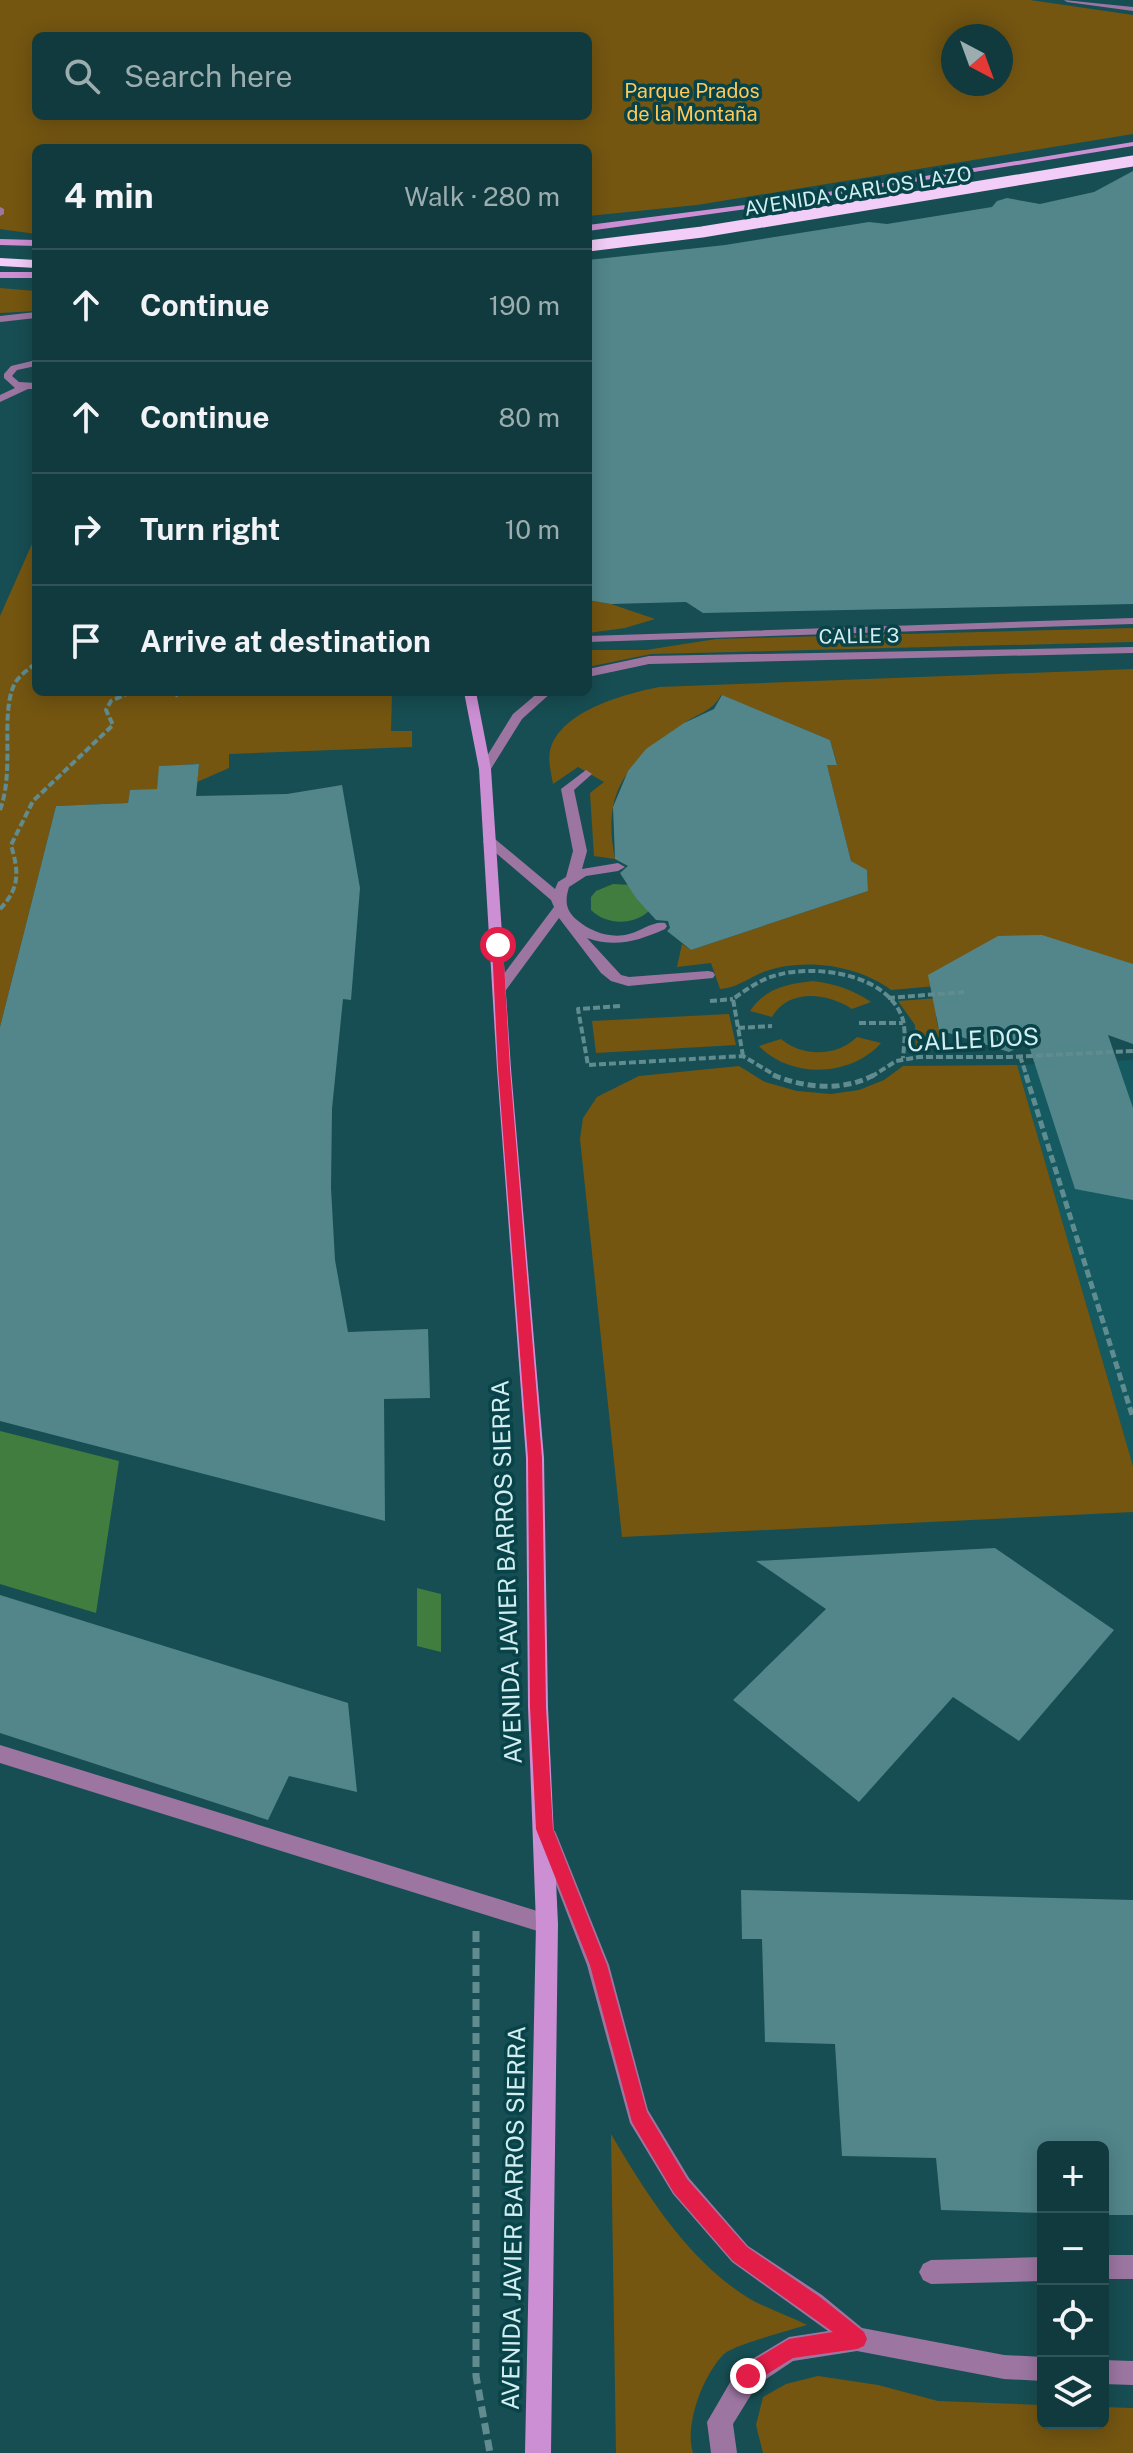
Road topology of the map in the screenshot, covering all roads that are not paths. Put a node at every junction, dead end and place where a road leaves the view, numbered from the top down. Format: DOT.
graph roads {
  1 [pos="1067,0"];
  2 [pos="1133,9"];
  3 [pos="1133,144"];
  4 [pos="1133,152"];
  5 [pos="1133,163"];
  6 [pos="761,205"];
  7 [pos="592,227"];
  8 [pos="592,235"];
  9 [pos="706,236"];
  10 [pos="0,242"];
  11 [pos="32,243"];
  12 [pos="592,246"];
  13 [pos="592,247"];
  14 [pos="0,252"];
  15 [pos="32,255"];
  16 [pos="0,262"];
  17 [pos="32,264"];
  18 [pos="0,275"];
  19 [pos="32,275"];
  20 [pos="32,315"];
  21 [pos="0,319"];
  22 [pos="32,364"];
  23 [pos="31,386"];
  24 [pos="0,399"];
  25 [pos="1133,621"];
  26 [pos="592,639"];
  27 [pos="1133,650"];
  28 [pos="592,672"];
  29 [pos="471,696"];
  30 [pos="541,696"];
  31 [pos="485,769"];
  32 [pos="586,774"];
  33 [pos="490,842"];
  34 [pos="618,867"];
  35 [pos="573,877"];
  36 [pos="560,910"];
  37 [pos="660,926"];
  38 [pos="708,975"];
  39 [pos="501,987"];
  40 [pos="0,1754"];
  41 [pos="544,1829"];
  42 [pos="547,1924"];
  43 [pos="1109,2267"];
  44 [pos="1133,2267"];
  45 [pos="1037,2269"];
  46 [pos="931,2272"];
  47 [pos="857,2339"];
  48 [pos="1037,2369"];
  49 [pos="1109,2372"];
  50 [pos="1133,2373"];
  51 [pos="538,2453"];
  52 [pos="724,2453"];
  1 -- 2 [label="street"];
  3 -- 6 [label="street, AVENIDA CARLOS LAZO"];
  4 -- 8 [label="highway, AVENIDA CARLOS LAZO"];
  5 -- 9 [label="street, AVENIDA CARLOS LAZO"];
  5 -- 12 [label="highway, AVENIDA CARLOS LAZO, bridge"];
  6 -- 7 [label="street, AVENIDA CARLOS LAZO"];
  6 -- 9 [label="street"];
  9 -- 13 [label="street, AVENIDA CARLOS LAZO"];
  10 -- 11 [label="street"];
  14 -- 15 [label="highway"];
  16 -- 17 [label="highway"];
  18 -- 19 [label="street"];
  20 -- 21 [label="street"];
  22 -- 23 [label="street"];
  23 -- 24 [label="street"];
  25 -- 26 [label="street, CALLE 3"];
  27 -- 28 [label="street, CALLE 3"];
  29 -- 31 [label="street, AVENIDA JAVIER BARROS SIERRA"];
  30 -- 31 [label="street"];
  31 -- 33 [label="street, AVENIDA JAVIER BARROS SIERRA"];
  32 -- 35 [label="street"];
  33 -- 36 [label="street"];
  33 -- 39 [label="street, AVENIDA JAVIER BARROS SIERRA"];
  34 -- 35 [label="street"];
  35 -- 36 [label="street"];
  36 -- 37 [label="street"];
  36 -- 38 [label="street"];
  36 -- 39 [label="street"];
  39 -- 41 [label="street, AVENIDA JAVIER BARROS SIERRA"];
  40 -- 42 [label="street"];
  41 -- 42 [label="street, AVENIDA JAVIER BARROS SIERRA"];
  41 -- 47 [label="street"];
  42 -- 51 [label="street, AVENIDA JAVIER BARROS SIERRA"];
  43 -- 44 [label="street"];
  45 -- 46 [label="street"];
  47 -- 48 [label="street"];
  47 -- 52 [label="street"];
  49 -- 50 [label="street"];
}
